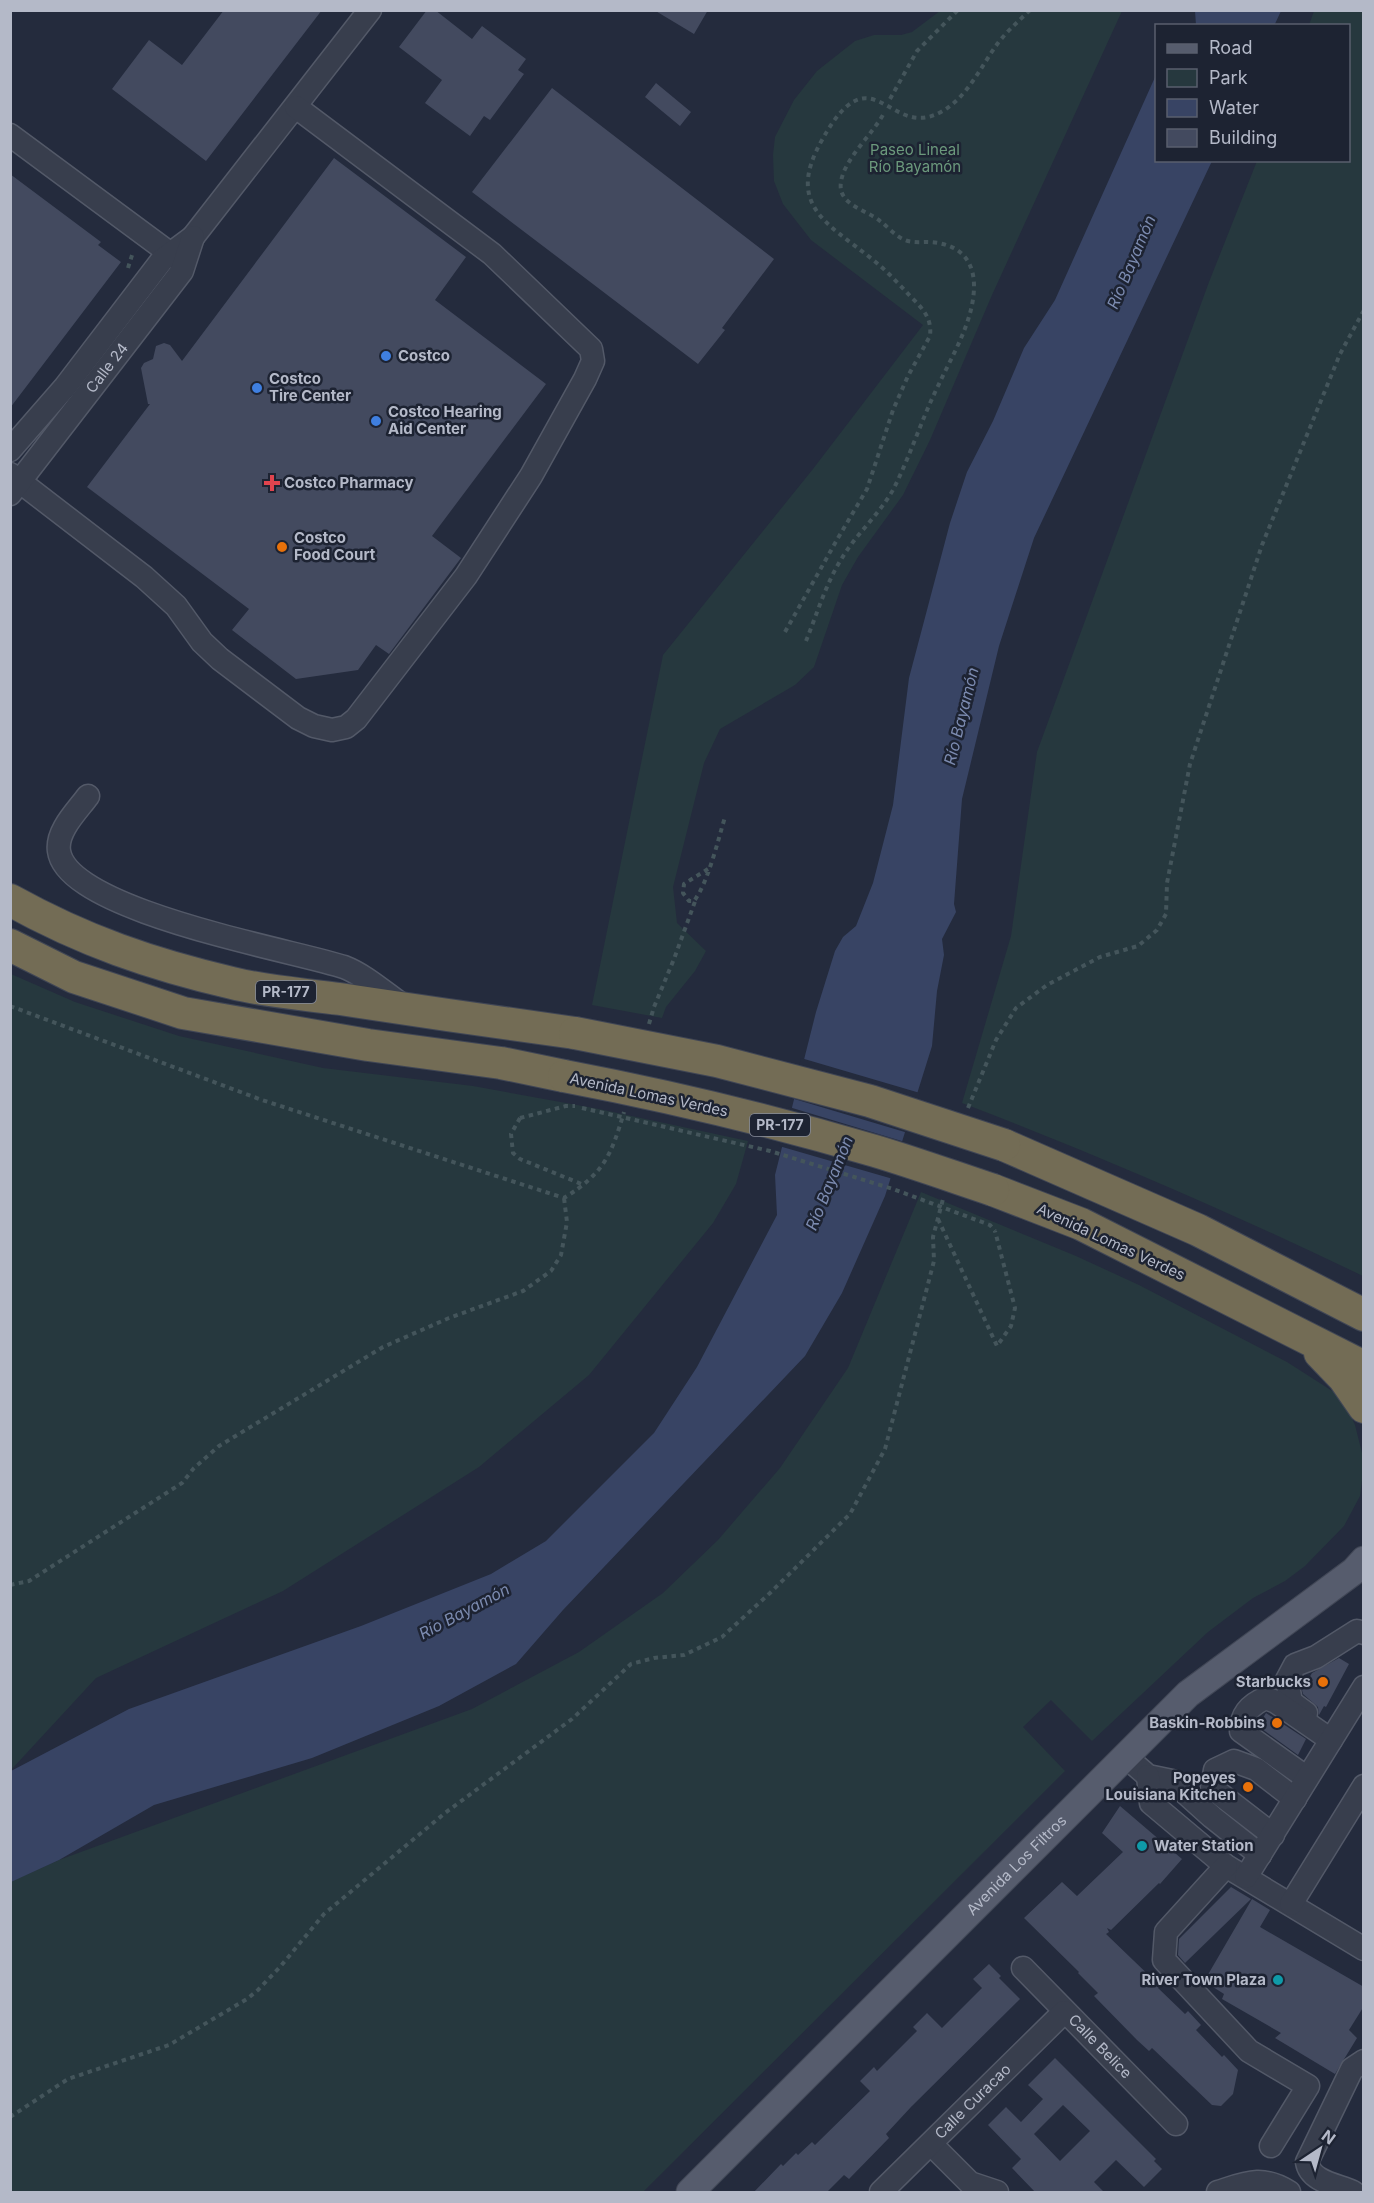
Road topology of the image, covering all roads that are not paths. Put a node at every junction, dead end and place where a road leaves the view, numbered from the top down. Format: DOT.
graph roads {
  1 [pos="370,10"];
  2 [pos="296,107"];
  3 [pos="10,135"];
  4 [pos="178,259"];
  5 [pos="10,450"];
  6 [pos="14,483"];
  7 [pos="88,796"];
  8 [pos="10,900"];
  9 [pos="10,945"];
  10 [pos="411,1011"];
  11 [pos="1364,1315"];
  12 [pos="1308,1339"];
  13 [pos="1364,1367"];
  14 [pos="1364,1407"];
  15 [pos="1364,1560"];
  16 [pos="1364,1633"];
  17 [pos="1364,1687"];
  18 [pos="1333,1737"];
  19 [pos="1126,1757"];
  20 [pos="1148,1776"];
  21 [pos="1307,1778"];
  22 [pos="1364,1786"];
  23 [pos="1295,1799"];
  24 [pos="1356,1815"];
  25 [pos="1273,1835"];
  26 [pos="1260,1856"];
  27 [pos="1236,1871"];
  28 [pos="1291,1904"];
  29 [pos="1364,1949"];
  30 [pos="1023,1968"];
  31 [pos="1064,2012"];
  32 [pos="1364,2061"];
  33 [pos="1176,2124"];
  34 [pos="931,2144"];
  35 [pos="1271,2146"];
  36 [pos="971,2188"];
  37 [pos="690,2193"];
  38 [pos="881,2193"];
  39 [pos="997,2193"];
  40 [pos="1218,2193"];
  41 [pos="1289,2193"];
  42 [pos="1353,2193"];
  1 -- 2 [label="street, Calle 24"];
  2 -- 4 [label="street, Calle 24"];
  2 -- 6 [label="street"];
  3 -- 4 [label="street"];
  4 -- 5 [label="street, Calle 24"];
  4 -- 6 [label="street, Calle 24"];
  7 -- 10 [label="street"];
  8 -- 10 [label="highway, PR-177"];
  9 -- 12 [label="highway, Avenida Lomas Verdes / PR-177, bridge"];
  10 -- 11 [label="highway, PR-177, bridge"];
  12 -- 13 [label="highway, Avenida Lomas Verdes / PR-177"];
  12 -- 14 [label="highway"];
  15 -- 19 [label="main road, Avenida Los Filtros"];
  16 -- 18 [label="street"];
  17 -- 18 [label="street"];
  18 -- 21 [label="street"];
  18 -- 21 [label="street"];
  19 -- 20 [label="street"];
  19 -- 37 [label="main road, Avenida Los Filtros"];
  20 -- 26 [label="street"];
  20 -- 27 [label="street"];
  21 -- 23 [label="street"];
  22 -- 24 [label="street"];
  23 -- 25 [label="street"];
  23 -- 25 [label="street"];
  24 -- 28 [label="street"];
  25 -- 26 [label="street"];
  26 -- 27 [label="street"];
  27 -- 28 [label="street"];
  27 -- 35 [label="street"];
  28 -- 29 [label="street"];
  30 -- 31 [label="street, Calle Belice"];
  31 -- 33 [label="street, Calle Belice"];
  31 -- 34 [label="street, Calle Curacao"];
  32 -- 42 [label="street"];
  34 -- 36 [label="street"];
  34 -- 38 [label="street, Calle Curacao"];
  36 -- 39 [label="street"];
  40 -- 41 [label="street"];
}
